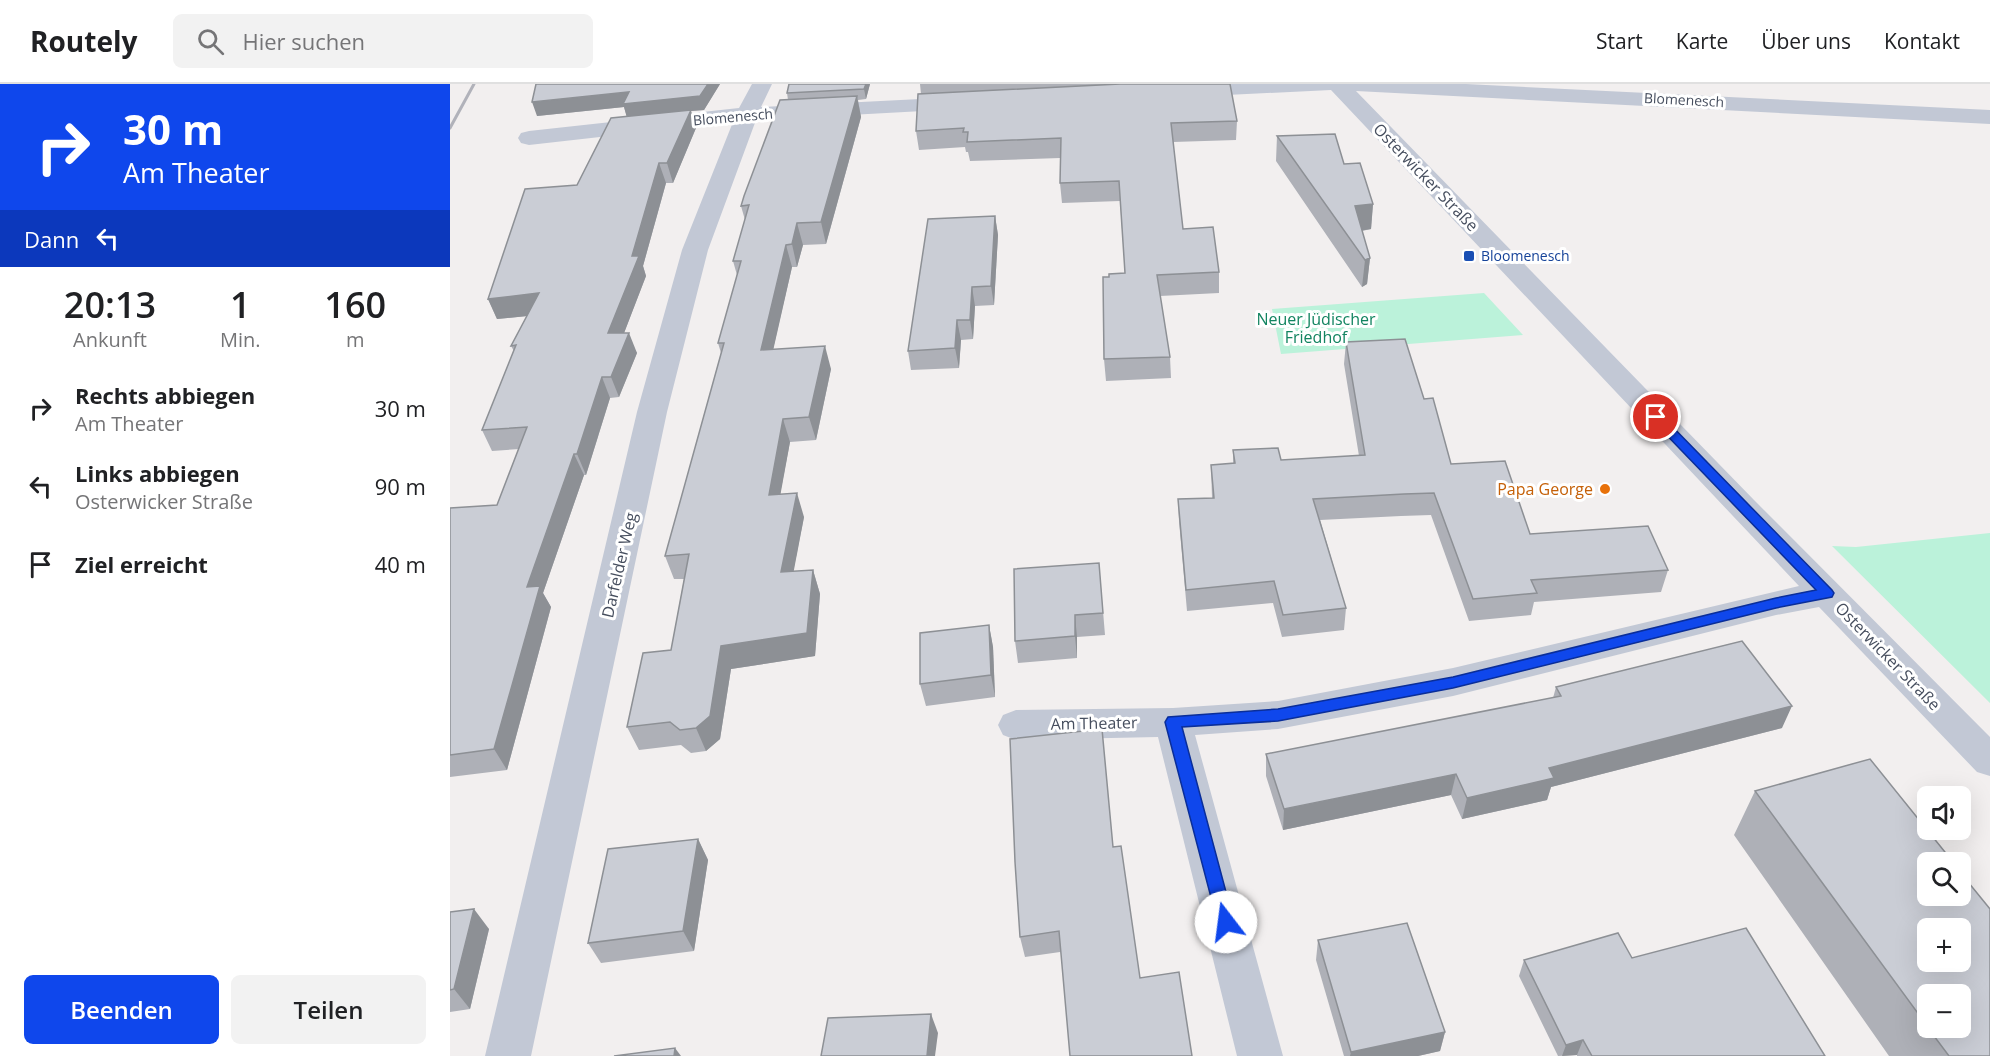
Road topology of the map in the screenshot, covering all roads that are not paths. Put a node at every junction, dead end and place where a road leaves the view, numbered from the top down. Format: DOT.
graph roads {
  1 [pos="762,84"];
  2 [pos="1337,84"];
  3 [pos="1165,92"];
  4 [pos="986,102"];
  5 [pos="747,114"];
  6 [pos="1990,117"];
  7 [pos="529,138"];
  8 [pos="1827,593"];
  9 [pos="1173,722"];
  10 [pos="1016,725"];
  11 [pos="1990,761"];
  12 [pos="508,1056"];
  13 [pos="1260,1056"];
  1 -- 5 [label="street, Darfelder Weg"];
  2 -- 3 [label="street, Blomenesch"];
  2 -- 6 [label="street, Blomenesch"];
  2 -- 8 [label="street, Osterwicker Straße"];
  4 -- 5 [label="street, Blomenesch"];
  5 -- 7 [label="street, Blomenesch"];
  5 -- 12 [label="street, Darfelder Weg"];
  8 -- 9 [label="street, Am Theater"];
  8 -- 11 [label="street, Osterwicker Straße"];
  9 -- 10 [label="street, Am Theater"];
  9 -- 13 [label="street"];
}
